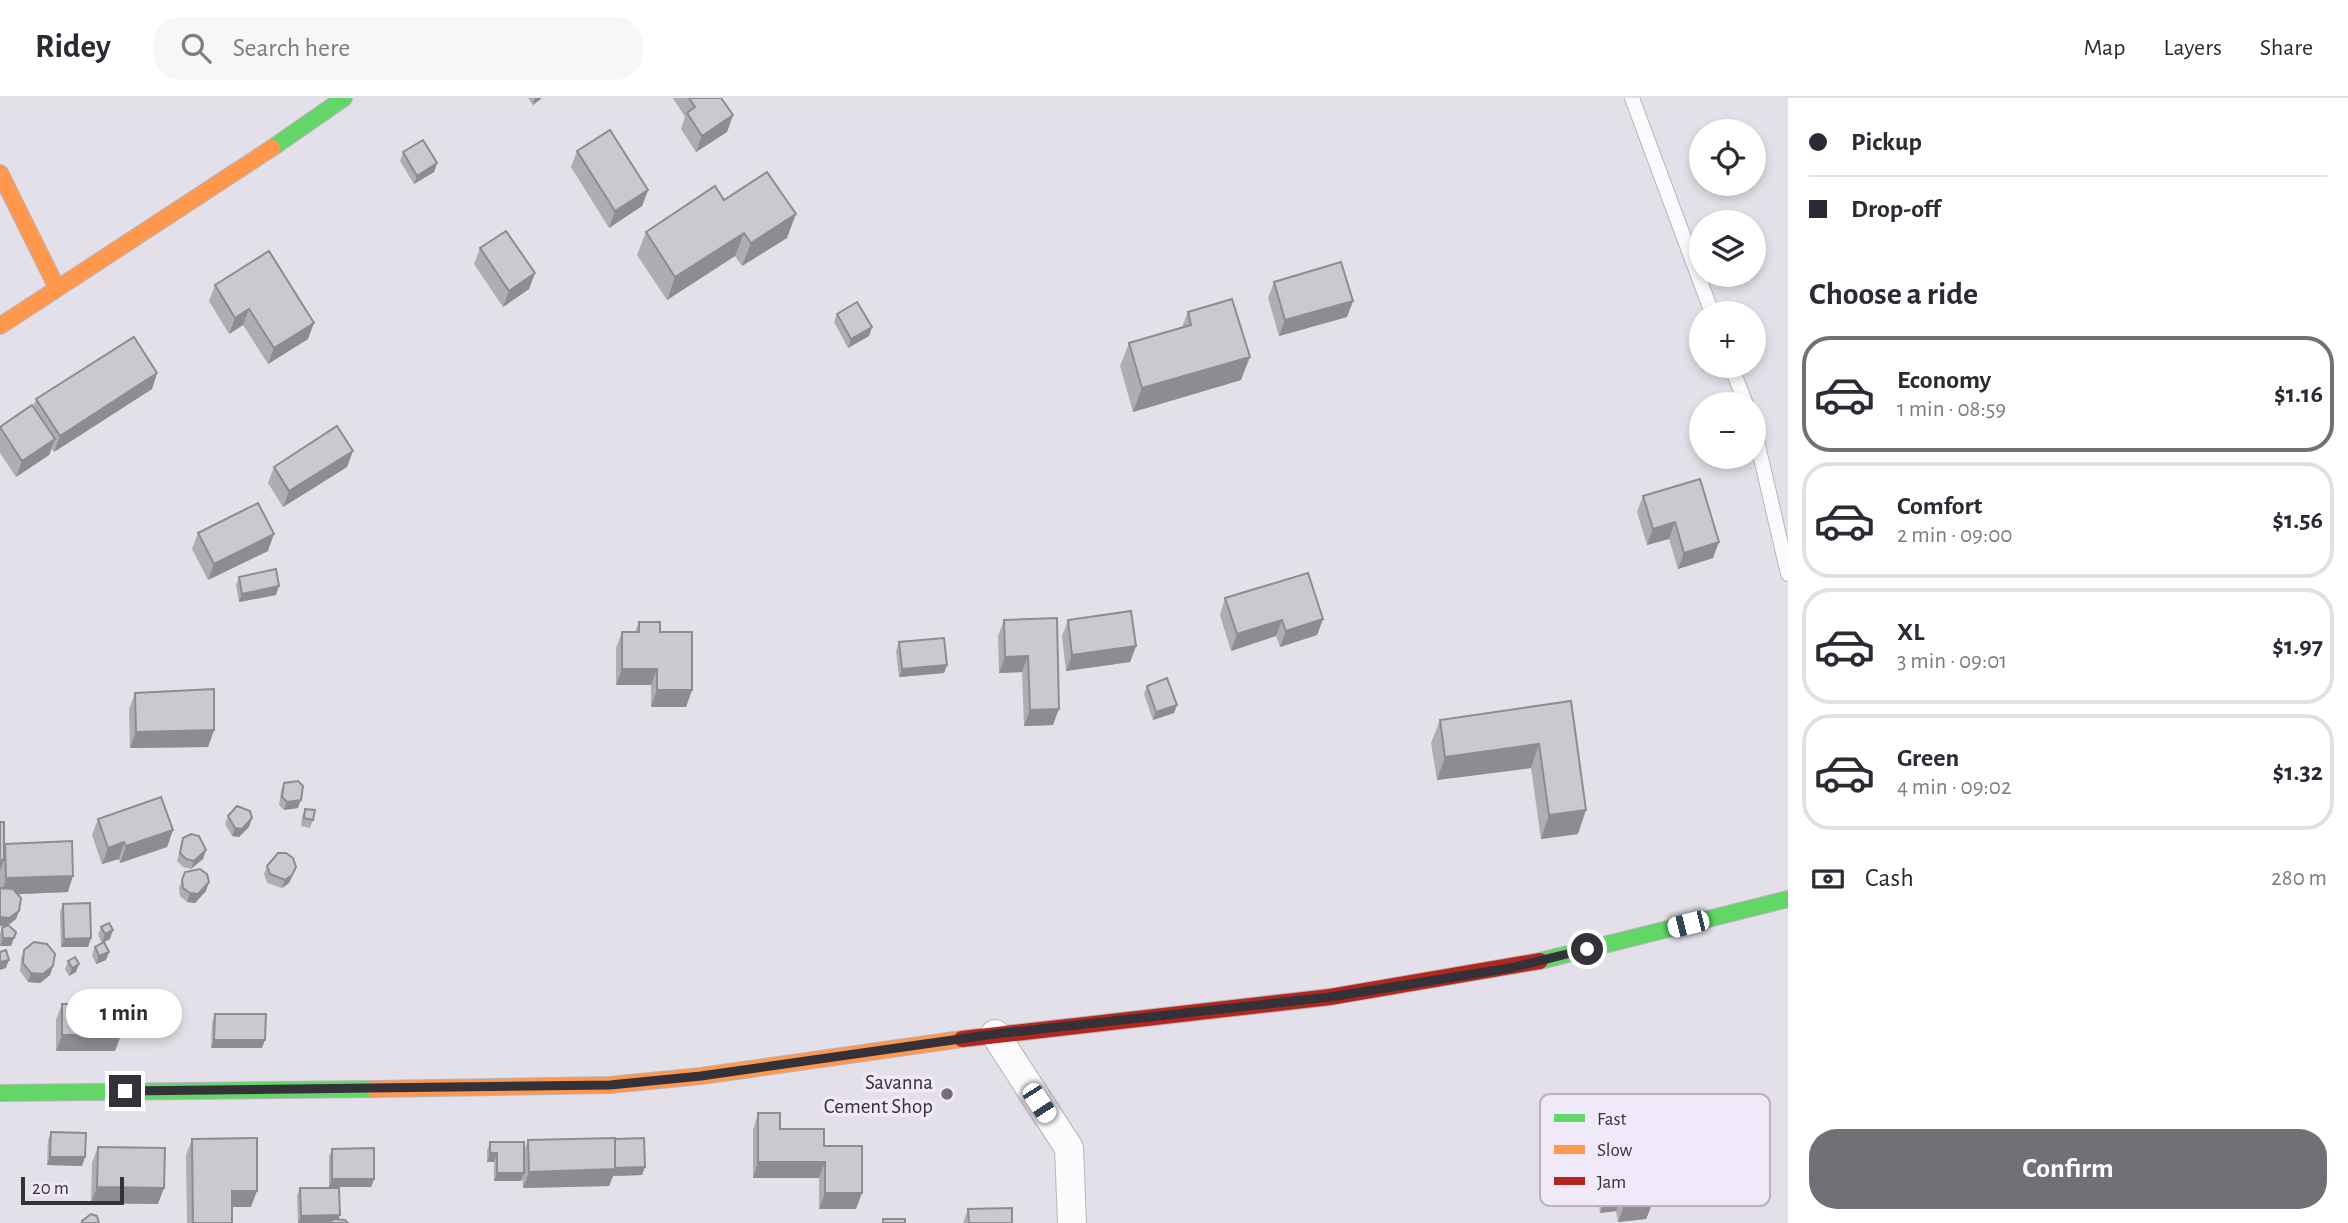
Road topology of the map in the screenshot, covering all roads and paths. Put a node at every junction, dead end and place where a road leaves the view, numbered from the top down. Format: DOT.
graph roads {
  1 [pos="344,98"];
  2 [pos="1632,98"];
  3 [pos="0,173"];
  4 [pos="57,288"];
  5 [pos="1708,301"];
  6 [pos="0,326"];
  7 [pos="1764,469"];
  8 [pos="1788,574"];
  9 [pos="1788,899"];
  10 [pos="995,1034"];
  11 [pos="0,1093"];
  12 [pos="1072,1223"];
  1 -- 4 [label="street"];
  2 -- 5 [label="lane"];
  3 -- 4 [label="street"];
  4 -- 6 [label="street"];
  7 -- 8 [label="lane"];
  9 -- 10 [label="street"];
  10 -- 11 [label="street"];
  10 -- 12 [label="street"];
}
